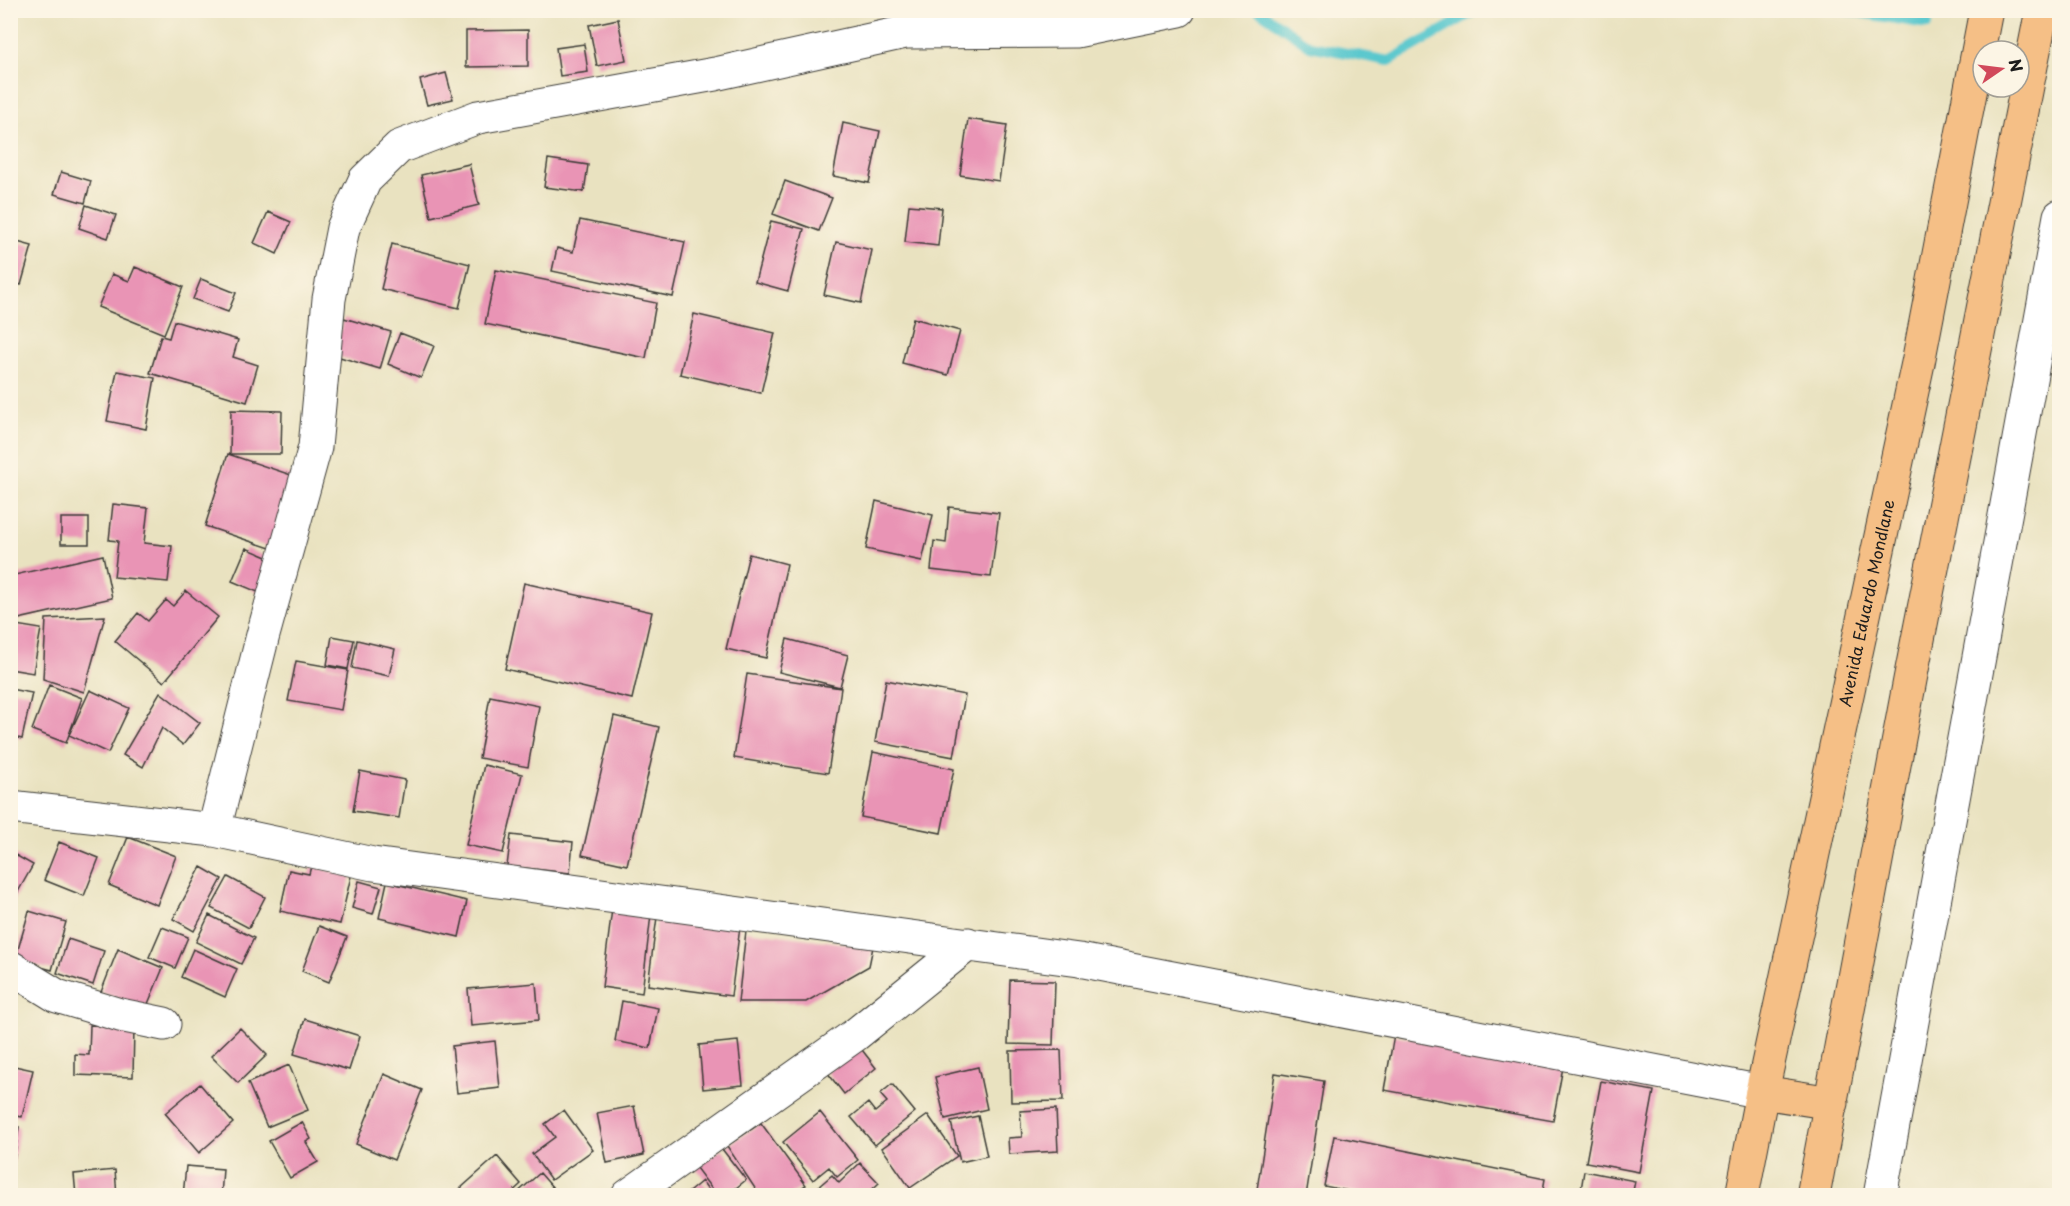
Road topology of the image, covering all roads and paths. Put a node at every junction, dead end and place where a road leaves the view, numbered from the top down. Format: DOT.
graph roads {
  1 [pos="1179,10"];
  2 [pos="1986,10"];
  3 [pos="2042,10"];
  4 [pos="2060,216"];
  5 [pos="10,807"];
  6 [pos="214,830"];
  7 [pos="968,944"];
  8 [pos="10,967"];
  9 [pos="164,1023"];
  10 [pos="1762,1092"];
  11 [pos="1832,1103"];
  12 [pos="628,1196"];
  13 [pos="1742,1196"];
  14 [pos="1813,1196"];
  15 [pos="1880,1196"];
  1 -- 6 [label="street"];
  2 -- 10 [label="main road, Avenida Eduardo Mondlane"];
  3 -- 11 [label="main road"];
  4 -- 15 [label="street"];
  5 -- 6 [label="street"];
  6 -- 7 [label="street"];
  7 -- 10 [label="street"];
  7 -- 12 [label="street"];
  8 -- 9 [label="street"];
  10 -- 11 [label="main road"];
  10 -- 13 [label="main road, Avenida Eduardo Mondlane"];
  11 -- 14 [label="main road"];
}
